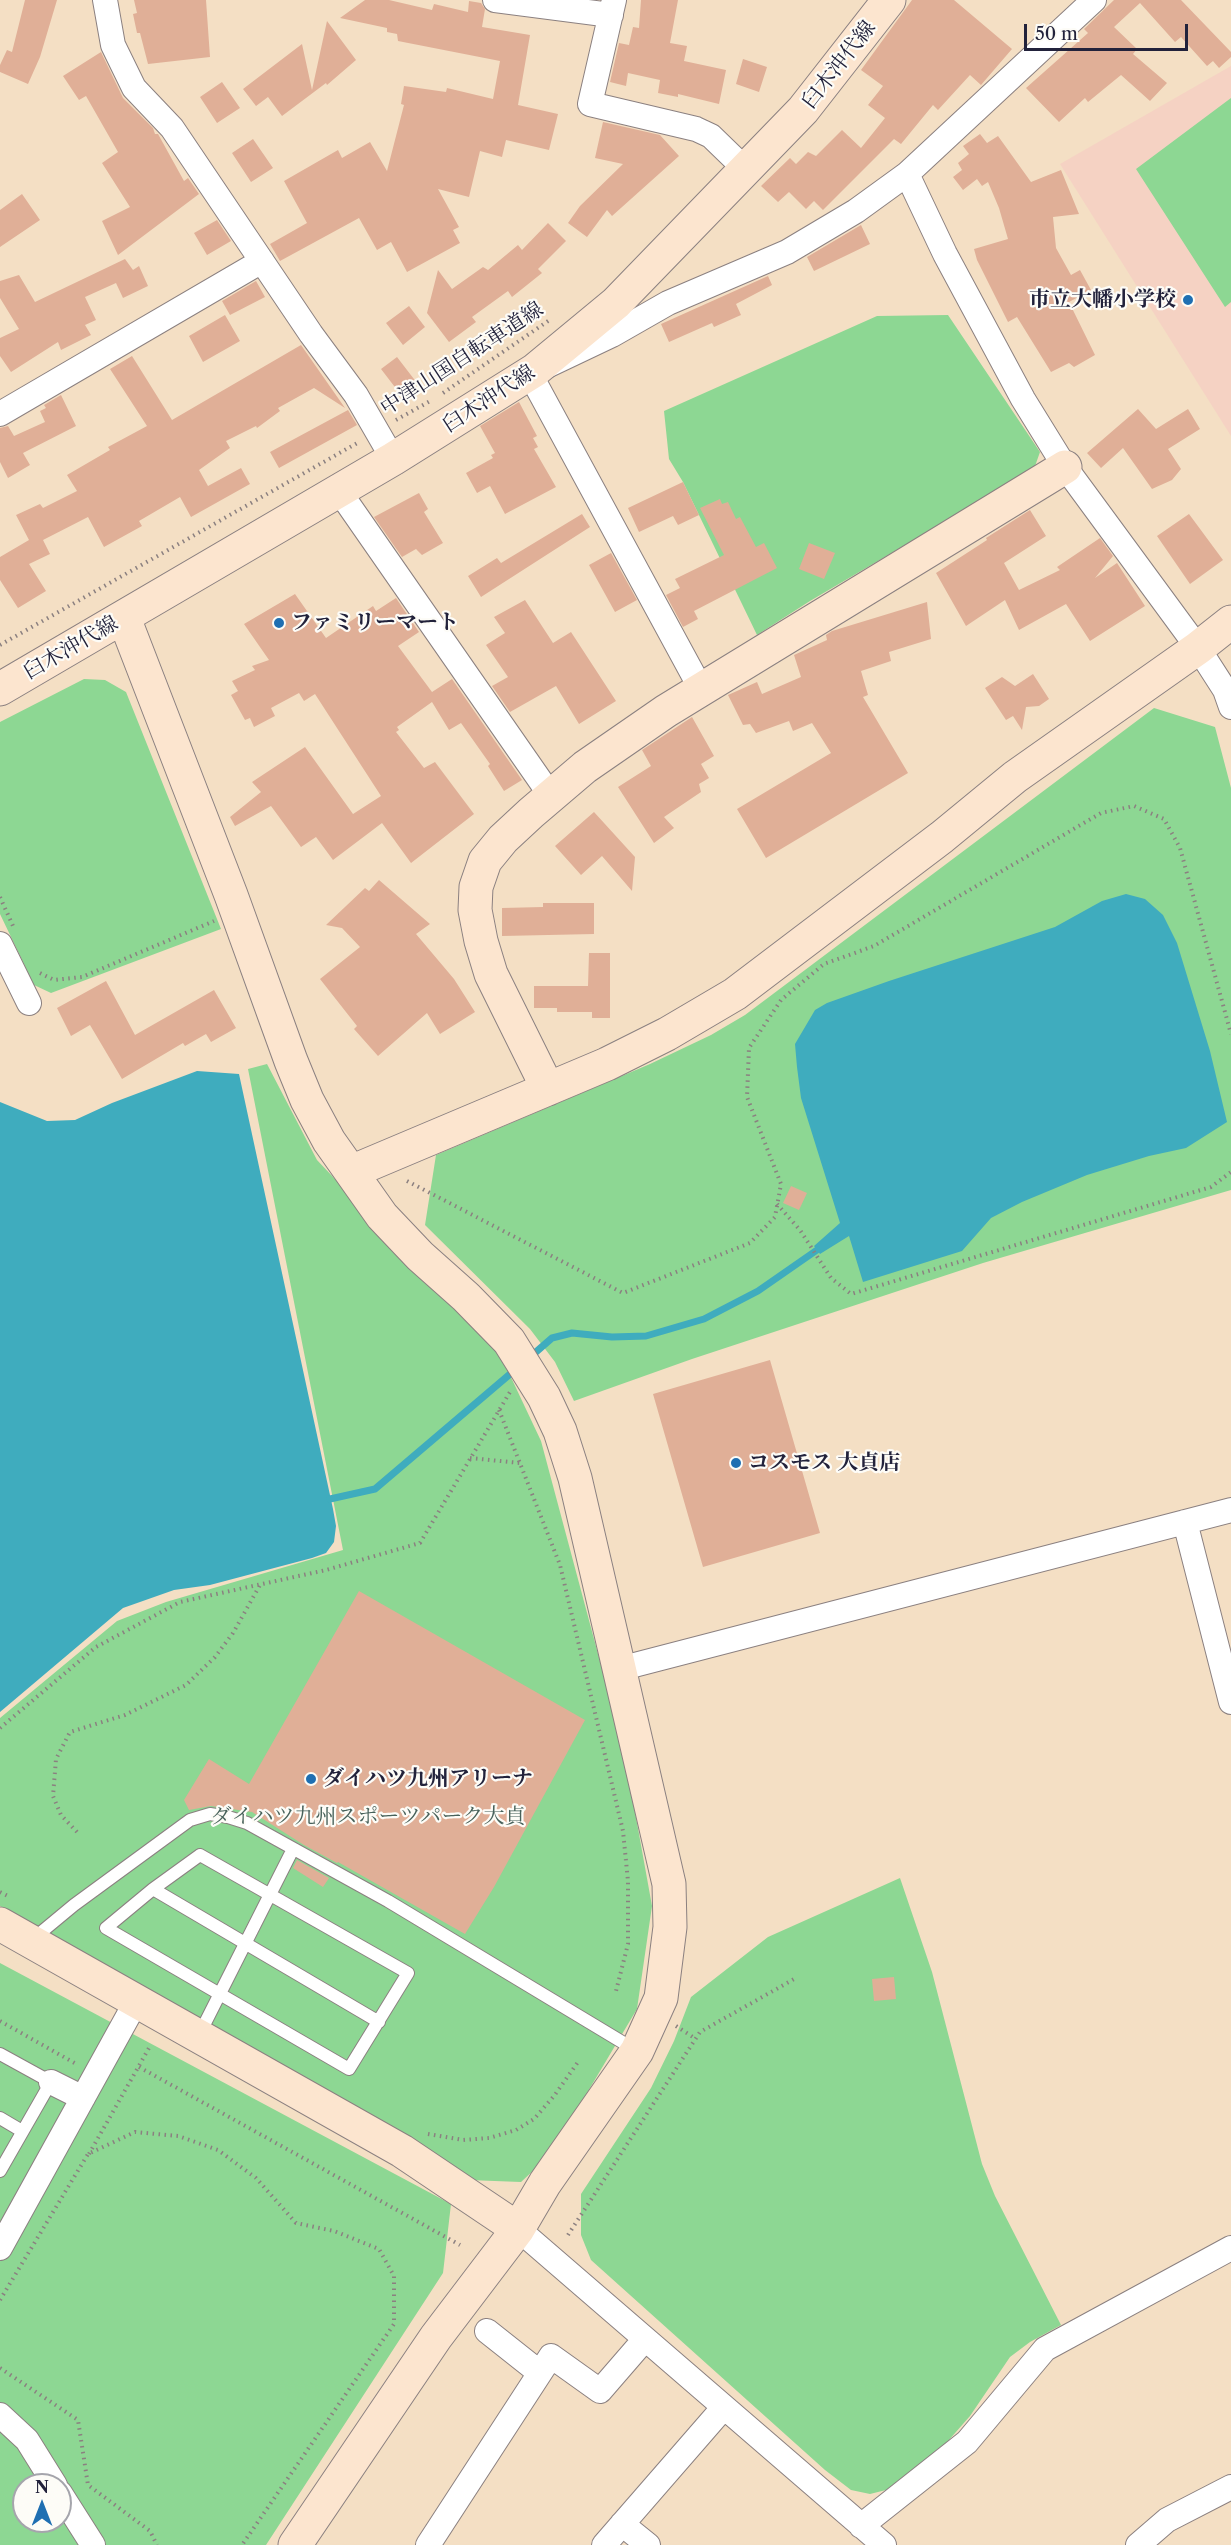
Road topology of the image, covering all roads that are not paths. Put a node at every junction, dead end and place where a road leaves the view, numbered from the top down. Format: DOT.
graph roads {
  1 [pos="105,0"];
  2 [pos="495,0"];
  3 [pos="889,0"];
  4 [pos="1094,0"];
  5 [pos="613,8"];
  6 [pos="745,169"];
  7 [pos="907,174"];
  8 [pos="262,261"];
  9 [pos="530,374"];
  10 [pos="0,414"];
  11 [pos="393,459"];
  12 [pos="1065,467"];
  13 [pos="339,491"];
  14 [pos="124,618"];
  15 [pos="1231,622"];
  16 [pos="1198,648"];
  17 [pos="0,688"];
  18 [pos="700,689"];
  19 [pos="1231,707"];
  20 [pos="550,796"];
  21 [pos="7,936"];
  22 [pos="29,1003"];
  23 [pos="548,1089"];
  24 [pos="351,1172"];
  25 [pos="1231,1510"];
  26 [pos="1185,1522"];
  27 [pos="619,1669"];
  28 [pos="1231,1702"];
  29 [pos="293,1849"];
  30 [pos="153,1889"];
  31 [pos="270,1895"];
  32 [pos="0,1924"];
  33 [pos="32,1940"];
  34 [pos="245,1942"];
  35 [pos="221,1993"];
  36 [pos="137,2000"];
  37 [pos="379,2022"];
  38 [pos="199,2035"];
  39 [pos="637,2051"];
  40 [pos="0,2054"];
  41 [pos="51,2082"];
  42 [pos="83,2098"];
  43 [pos="0,2118"];
  44 [pos="22,2131"];
  45 [pos="0,2171"];
  46 [pos="518,2229"];
  47 [pos="0,2248"];
  48 [pos="1231,2248"];
  49 [pos="487,2331"];
  50 [pos="645,2339"];
  51 [pos="540,2373"];
  52 [pos="724,2407"];
  53 [pos="0,2415"];
  54 [pos="48,2473"];
  55 [pos="1231,2487"];
  56 [pos="72,2512"];
  57 [pos="622,2524"];
  58 [pos="861,2526"];
  59 [pos="93,2545"];
  60 [pos="295,2545"];
  61 [pos="428,2545"];
  62 [pos="604,2545"];
  63 [pos="648,2545"];
  64 [pos="884,2545"];
  65 [pos="1138,2545"];
  1 -- 8 [label="street"];
  2 -- 5 [label="street"];
  3 -- 6 [label="street, 臼木沖代線"];
  4 -- 7 [label="street"];
  5 -- 6 [label="street"];
  6 -- 9 [label="street, 臼木沖代線"];
  7 -- 9 [label="street"];
  7 -- 12 [label="street"];
  8 -- 10 [label="street"];
  8 -- 11 [label="street"];
  9 -- 11 [label="street, 臼木沖代線"];
  9 -- 18 [label="street"];
  11 -- 13 [label="street, 臼木沖代線"];
  12 -- 16 [label="street"];
  12 -- 18 [label="street"];
  13 -- 14 [label="street, 臼木沖代線"];
  13 -- 20 [label="street"];
  14 -- 17 [label="street, 臼木沖代線"];
  14 -- 24 [label="street"];
  15 -- 16 [label="street"];
  16 -- 19 [label="street"];
  16 -- 23 [label="street"];
  18 -- 20 [label="street"];
  20 -- 23 [label="street"];
  21 -- 22 [label="street"];
  23 -- 24 [label="street"];
  24 -- 27 [label="street"];
  25 -- 26 [label="street"];
  26 -- 27 [label="street"];
  26 -- 28 [label="street"];
  27 -- 39 [label="street"];
  29 -- 31 [label="lane"];
  29 -- 33 [label="lane"];
  29 -- 39 [label="lane"];
  30 -- 31 [label="lane"];
  30 -- 34 [label="lane"];
  30 -- 35 [label="lane"];
  31 -- 34 [label="lane"];
  31 -- 37 [label="lane"];
  32 -- 33 [label="street"];
  33 -- 36 [label="street"];
  34 -- 35 [label="lane"];
  34 -- 37 [label="lane"];
  35 -- 37 [label="lane"];
  35 -- 38 [label="lane"];
  36 -- 38 [label="street"];
  36 -- 42 [label="street"];
  38 -- 46 [label="street"];
  39 -- 46 [label="street"];
  40 -- 41 [label="lane"];
  41 -- 42 [label="street"];
  41 -- 44 [label="lane"];
  42 -- 47 [label="street"];
  43 -- 44 [label="lane"];
  44 -- 45 [label="lane"];
  46 -- 50 [label="street"];
  46 -- 60 [label="street"];
  48 -- 58 [label="street"];
  49 -- 51 [label="street"];
  50 -- 51 [label="street"];
  50 -- 52 [label="street"];
  51 -- 61 [label="street"];
  52 -- 57 [label="street"];
  52 -- 58 [label="street"];
  53 -- 54 [label="street"];
  55 -- 65 [label="street"];
  56 -- 59 [label="street"];
  57 -- 62 [label="street"];
  57 -- 63 [label="street"];
  58 -- 64 [label="street"];
}
